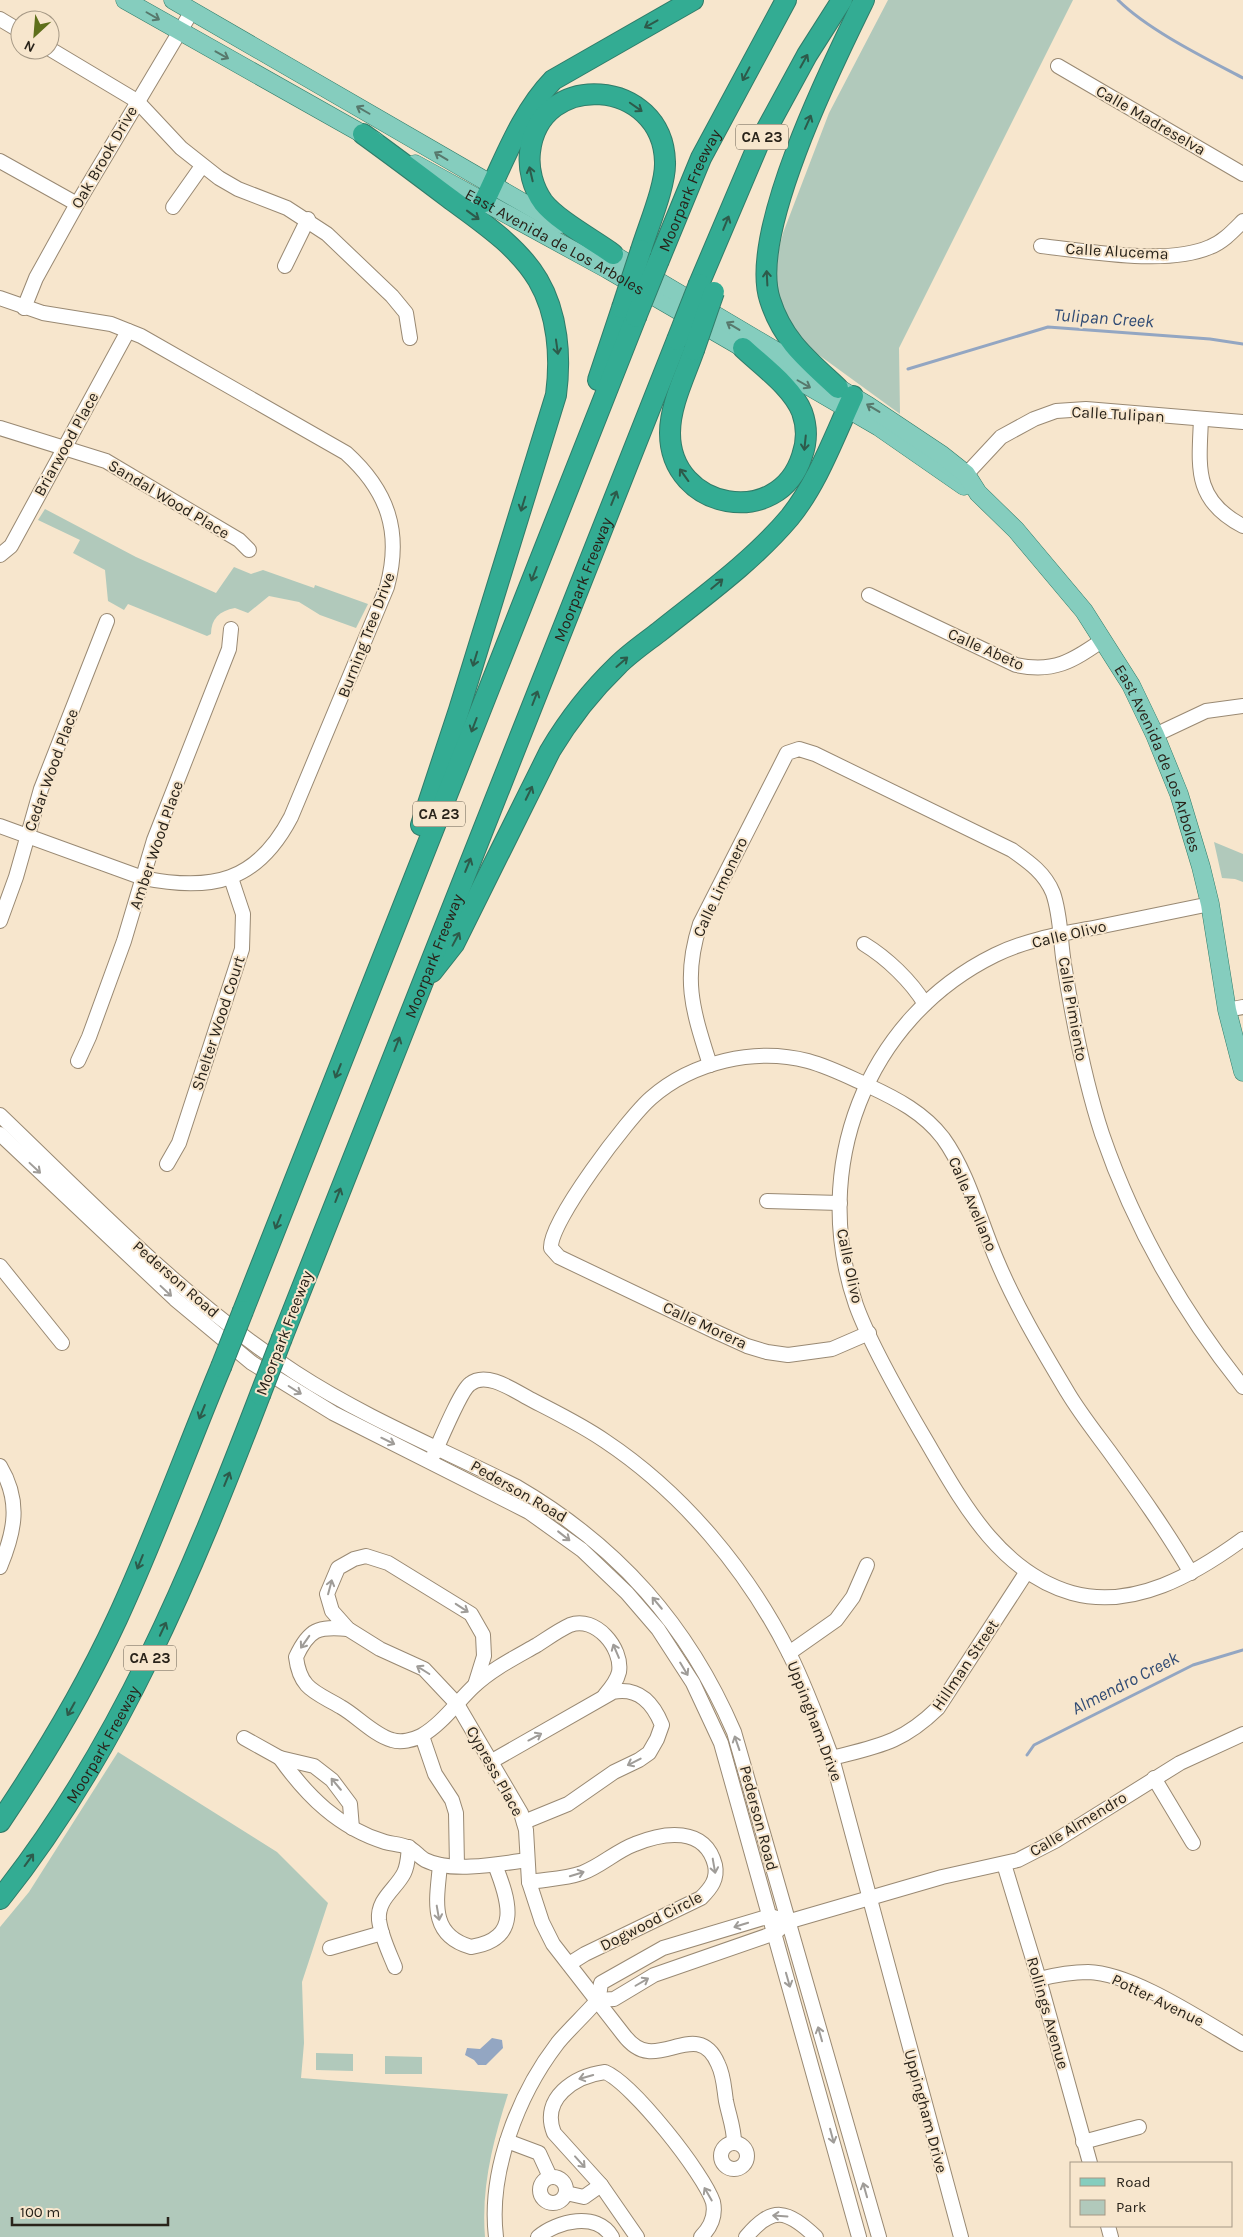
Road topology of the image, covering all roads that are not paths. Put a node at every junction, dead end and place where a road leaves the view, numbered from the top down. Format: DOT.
graph roads {
  1 [pos="125,0"];
  2 [pos="173,0"];
  3 [pos="693,0"];
  4 [pos="786,0"];
  5 [pos="842,0"];
  6 [pos="864,0"];
  7 [pos="192,11"];
  8 [pos="180,31"];
  9 [pos="60,55"];
  10 [pos="1058,66"];
  11 [pos="138,101"];
  12 [pos="363,134"];
  13 [pos="0,161"];
  14 [pos="202,166"];
  15 [pos="1243,174"];
  16 [pos="488,194"];
  17 [pos="77,204"];
  18 [pos="173,207"];
  19 [pos="308,219"];
  20 [pos="1243,221"];
  21 [pos="1041,246"];
  22 [pos="613,254"];
  23 [pos="285,266"];
  24 [pos="706,288"];
  25 [pos="0,298"];
  26 [pos="24,308"];
  27 [pos="629,313"];
  28 [pos="128,331"];
  29 [pos="410,338"];
  30 [pos="743,348"];
  31 [pos="846,398"];
  32 [pos="1201,419"];
  33 [pos="1243,422"];
  34 [pos="0,428"];
  35 [pos="64,448"];
  36 [pos="962,478"];
  37 [pos="1243,526"];
  38 [pos="249,550"];
  39 [pos="0,555"];
  40 [pos="869,595"];
  41 [pos="107,621"];
  42 [pos="231,629"];
  43 [pos="1103,640"];
  44 [pos="1243,706"];
  45 [pos="1155,735"];
  46 [pos="793,750"];
  47 [pos="0,826"];
  48 [pos="27,836"];
  49 [pos="143,878"];
  50 [pos="231,878"];
  51 [pos="1210,904"];
  52 [pos="0,921"];
  53 [pos="1061,934"];
  54 [pos="864,944"];
  55 [pos="417,992"];
  56 [pos="925,1004"];
  57 [pos="1235,1009"];
  58 [pos="351,1037"];
  59 [pos="78,1061"];
  60 [pos="710,1065"];
  61 [pos="1243,1072"];
  62 [pos="866,1085"];
  63 [pos="0,1115"];
  64 [pos="0,1134"];
  65 [pos="167,1164"];
  66 [pos="767,1201"];
  67 [pos="840,1203"];
  68 [pos="551,1248"];
  69 [pos="0,1266"];
  70 [pos="869,1333"];
  71 [pos="62,1343"];
  72 [pos="1243,1387"];
  73 [pos="437,1447"];
  74 [pos="430,1461"];
  75 [pos="0,1466"];
  76 [pos="1243,1539"];
  77 [pos="867,1565"];
  78 [pos="0,1567"];
  79 [pos="1026,1573"];
  80 [pos="1190,1573"];
  81 [pos="348,1629"];
  82 [pos="789,1653"];
  83 [pos="475,1685"];
  84 [pos="605,1695"];
  85 [pos="457,1704"];
  86 [pos="1243,1734"];
  87 [pos="422,1736"];
  88 [pos="244,1738"];
  89 [pos="280,1758"];
  90 [pos="832,1758"];
  91 [pos="492,1761"];
  92 [pos="1154,1778"];
  93 [pos="0,1822"];
  94 [pos="524,1822"];
  95 [pos="352,1828"];
  96 [pos="1193,1843"];
  97 [pos="409,1847"];
  98 [pos="527,1860"];
  99 [pos="1004,1864"];
  100 [pos="440,1865"];
  101 [pos="494,1865"];
  102 [pos="457,1866"];
  103 [pos="529,1882"];
  104 [pos="870,1897"];
  105 [pos="0,1899"];
  106 [pos="770,1916"];
  107 [pos="787,1922"];
  108 [pos="382,1933"];
  109 [pos="775,1933"];
  110 [pos="330,1948"];
  111 [pos="569,1964"];
  112 [pos="395,1968"];
  113 [pos="1039,1979"];
  114 [pos="598,2000"];
  115 [pos="1243,2044"];
  116 [pos="1139,2127"];
  117 [pos="508,2141"];
  118 [pos="734,2142"];
  119 [pos="1083,2142"];
  120 [pos="1090,2162"];
  121 [pos="550,2177"];
  122 [pos="601,2185"];
  123 [pos="566,2193"];
  124 [pos="555,2203"];
  125 [pos="561,2223"];
  126 [pos="496,2237"];
  127 [pos="538,2237"];
  128 [pos="612,2237"];
  129 [pos="637,2237"];
  130 [pos="701,2237"];
  131 [pos="746,2237"];
  132 [pos="816,2237"];
  133 [pos="860,2237"];
  134 [pos="879,2237"];
  135 [pos="960,2237"];
  1 -- 8 [label="main road, East Avenida de Los Arboles, one-way"];
  2 -- 7 [label="main road, East Avenida de Los Arboles"];
  3 -- 16 [label="highway, one-way"];
  4 -- 27 [label="highway, Moorpark Freeway / CA 23, one-way, bridge"];
  24 -- 5 [label="highway, Moorpark Freeway / CA 23, one-way"];
  31 -- 6 [label="highway, one-way"];
  7 -- 8 [label="street, Oak Brook Drive"];
  16 -- 7 [label="main road, East Avenida de Los Arboles, one-way"];
  8 -- 11 [label="street, Oak Brook Drive"];
  8 -- 12 [label="main road, East Avenida de Los Arboles, one-way"];
  9 -- 11 [label="street"];
  10 -- 15 [label="street, Calle Madreselva"];
  11 -- 14 [label="street"];
  11 -- 17 [label="street, Oak Brook Drive"];
  12 -- 16 [label="main road, East Avenida de Los Arboles"];
  12 -- 58 [label="highway, one-way"];
  13 -- 17 [label="street"];
  14 -- 18 [label="street"];
  14 -- 19 [label="street"];
  16 -- 22 [label="main road, East Avenida de Los Arboles"];
  16 -- 30 [label="main road, East Avenida de Los Arboles"];
  17 -- 26 [label="street, Oak Brook Drive"];
  19 -- 23 [label="street"];
  19 -- 29 [label="street"];
  20 -- 21 [label="street, Calle Alucema"];
  22 -- 27 [label="highway, one-way, bridge"];
  31 -- 22 [label="main road, East Avenida de Los Arboles, one-way"];
  30 -- 24 [label="highway, one-way, bridge"];
  55 -- 24 [label="highway, Moorpark Freeway / CA 23, one-way, bridge"];
  25 -- 26 [label="street, Burning Tree Drive"];
  26 -- 28 [label="street, Burning Tree Drive"];
  27 -- 58 [label="highway, Moorpark Freeway / CA 23, one-way"];
  28 -- 35 [label="street, Briarwood Place"];
  28 -- 50 [label="street, Burning Tree Drive"];
  30 -- 31 [label="main road, East Avenida de Los Arboles, one-way"];
  31 -- 36 [label="main road, East Avenida de Los Arboles"];
  55 -- 31 [label="highway, one-way"];
  32 -- 33 [label="street, Calle Tulipan"];
  32 -- 36 [label="street, Calle Tulipan"];
  32 -- 37 [label="street"];
  34 -- 35 [label="street, Sandal Wood Place"];
  35 -- 38 [label="street, Sandal Wood Place"];
  35 -- 39 [label="street, Briarwood Place"];
  36 -- 43 [label="main road, East Avenida de Los Arboles"];
  40 -- 43 [label="street, Calle Abeto"];
  41 -- 48 [label="street, Cedar Wood Place"];
  42 -- 49 [label="street, Amber Wood Place"];
  43 -- 45 [label="main road, East Avenida de Los Arboles"];
  44 -- 45 [label="street"];
  45 -- 51 [label="main road, East Avenida de Los Arboles"];
  46 -- 53 [label="street, Calle Pimiento"];
  46 -- 60 [label="street, Calle Limonero"];
  47 -- 48 [label="street, Burning Tree Drive"];
  48 -- 49 [label="street, Burning Tree Drive"];
  48 -- 52 [label="street, Cedar Wood Place"];
  49 -- 50 [label="street, Burning Tree Drive"];
  49 -- 59 [label="street, Amber Wood Place"];
  50 -- 65 [label="street, Shelter Wood Court"];
  51 -- 53 [label="street, Calle Olivo"];
  51 -- 57 [label="main road, East Avenida de Los Arboles"];
  53 -- 56 [label="street, Calle Olivo"];
  53 -- 72 [label="street, Calle Pimiento"];
  54 -- 56 [label="street"];
  105 -- 55 [label="highway, Moorpark Freeway / CA 23, one-way, bridge"];
  56 -- 62 [label="street, Calle Olivo"];
  57 -- 61 [label="main road, East Avenida de Los Arboles"];
  58 -- 93 [label="highway, Moorpark Freeway / CA 23, one-way, bridge"];
  60 -- 62 [label="street, Calle Avellano"];
  60 -- 68 [label="street, Calle Avellano"];
  62 -- 67 [label="street, Calle Olivo"];
  62 -- 80 [label="street, Calle Avellano"];
  63 -- 73 [label="street, Pederson Road"];
  64 -- 74 [label="street, Pederson Road, one-way"];
  66 -- 67 [label="street"];
  67 -- 70 [label="street, Calle Olivo"];
  68 -- 70 [label="street, Calle Morera"];
  69 -- 71 [label="street"];
  70 -- 79 [label="street, Calle Olivo"];
  73 -- 74 [label="street, Uppingham Drive"];
  73 -- 82 [label="street, Uppingham Drive"];
  107 -- 73 [label="street, Pederson Road, one-way"];
  74 -- 106 [label="street, Pederson Road, one-way"];
  75 -- 78 [label="street"];
  76 -- 80 [label="street, Calle Olivo"];
  77 -- 82 [label="street"];
  79 -- 80 [label="street, Calle Olivo"];
  79 -- 90 [label="street, Hillman Street"];
  81 -- 83 [label="street, one-way"];
  85 -- 81 [label="street, Cypress Place, one-way"];
  81 -- 87 [label="street, one-way"];
  82 -- 90 [label="street, Uppingham Drive"];
  84 -- 83 [label="street, one-way"];
  83 -- 85 [label="street"];
  91 -- 84 [label="street, one-way"];
  84 -- 94 [label="street, one-way"];
  85 -- 87 [label="street"];
  85 -- 91 [label="street, Cypress Place"];
  86 -- 92 [label="street, Calle Almendro"];
  87 -- 102 [label="street"];
  88 -- 89 [label="street"];
  89 -- 95 [label="street"];
  95 -- 89 [label="street, one-way"];
  90 -- 104 [label="street, Uppingham Drive"];
  91 -- 94 [label="street, Cypress Place"];
  92 -- 96 [label="street"];
  92 -- 99 [label="street, Calle Almendro"];
  94 -- 98 [label="street, Cypress Place"];
  95 -- 97 [label="street"];
  97 -- 100 [label="street"];
  97 -- 108 [label="street"];
  98 -- 101 [label="street"];
  98 -- 103 [label="street, Cypress Place"];
  99 -- 104 [label="street, Calle Almendro"];
  99 -- 113 [label="street, Rollings Avenue"];
  100 -- 101 [label="street, one-way"];
  100 -- 102 [label="street"];
  101 -- 102 [label="street"];
  103 -- 111 [label="street, Cypress Place"];
  103 -- 111 [label="street, Dogwood Circle, one-way"];
  104 -- 107 [label="street, Calle Almendro"];
  104 -- 135 [label="street, Uppingham Drive"];
  106 -- 107 [label="street"];
  106 -- 109 [label="street, Pederson Road"];
  106 -- 114 [label="street, one-way"];
  107 -- 109 [label="street"];
  134 -- 107 [label="street, Pederson Road, one-way"];
  108 -- 110 [label="street"];
  108 -- 112 [label="street"];
  114 -- 109 [label="street, one-way"];
  109 -- 133 [label="street, Pederson Road, one-way"];
  111 -- 114 [label="street, Cypress Place"];
  113 -- 115 [label="street, Potter Avenue"];
  113 -- 119 [label="street, Rollings Avenue"];
  114 -- 117 [label="street"];
  114 -- 118 [label="street, Cypress Place"];
  116 -- 119 [label="street"];
  117 -- 121 [label="street"];
  117 -- 126 [label="street"];
  119 -- 120 [label="street, Rollings Avenue"];
  121 -- 123 [label="street"];
  121 -- 124 [label="street"];
  122 -- 123 [label="street"];
  122 -- 129 [label="street"];
  130 -- 122 [label="street, one-way"];
  123 -- 124 [label="street"];
  124 -- 125 [label="street"];
  125 -- 127 [label="street"];
  125 -- 128 [label="street"];
  132 -- 131 [label="street, one-way"];
}
